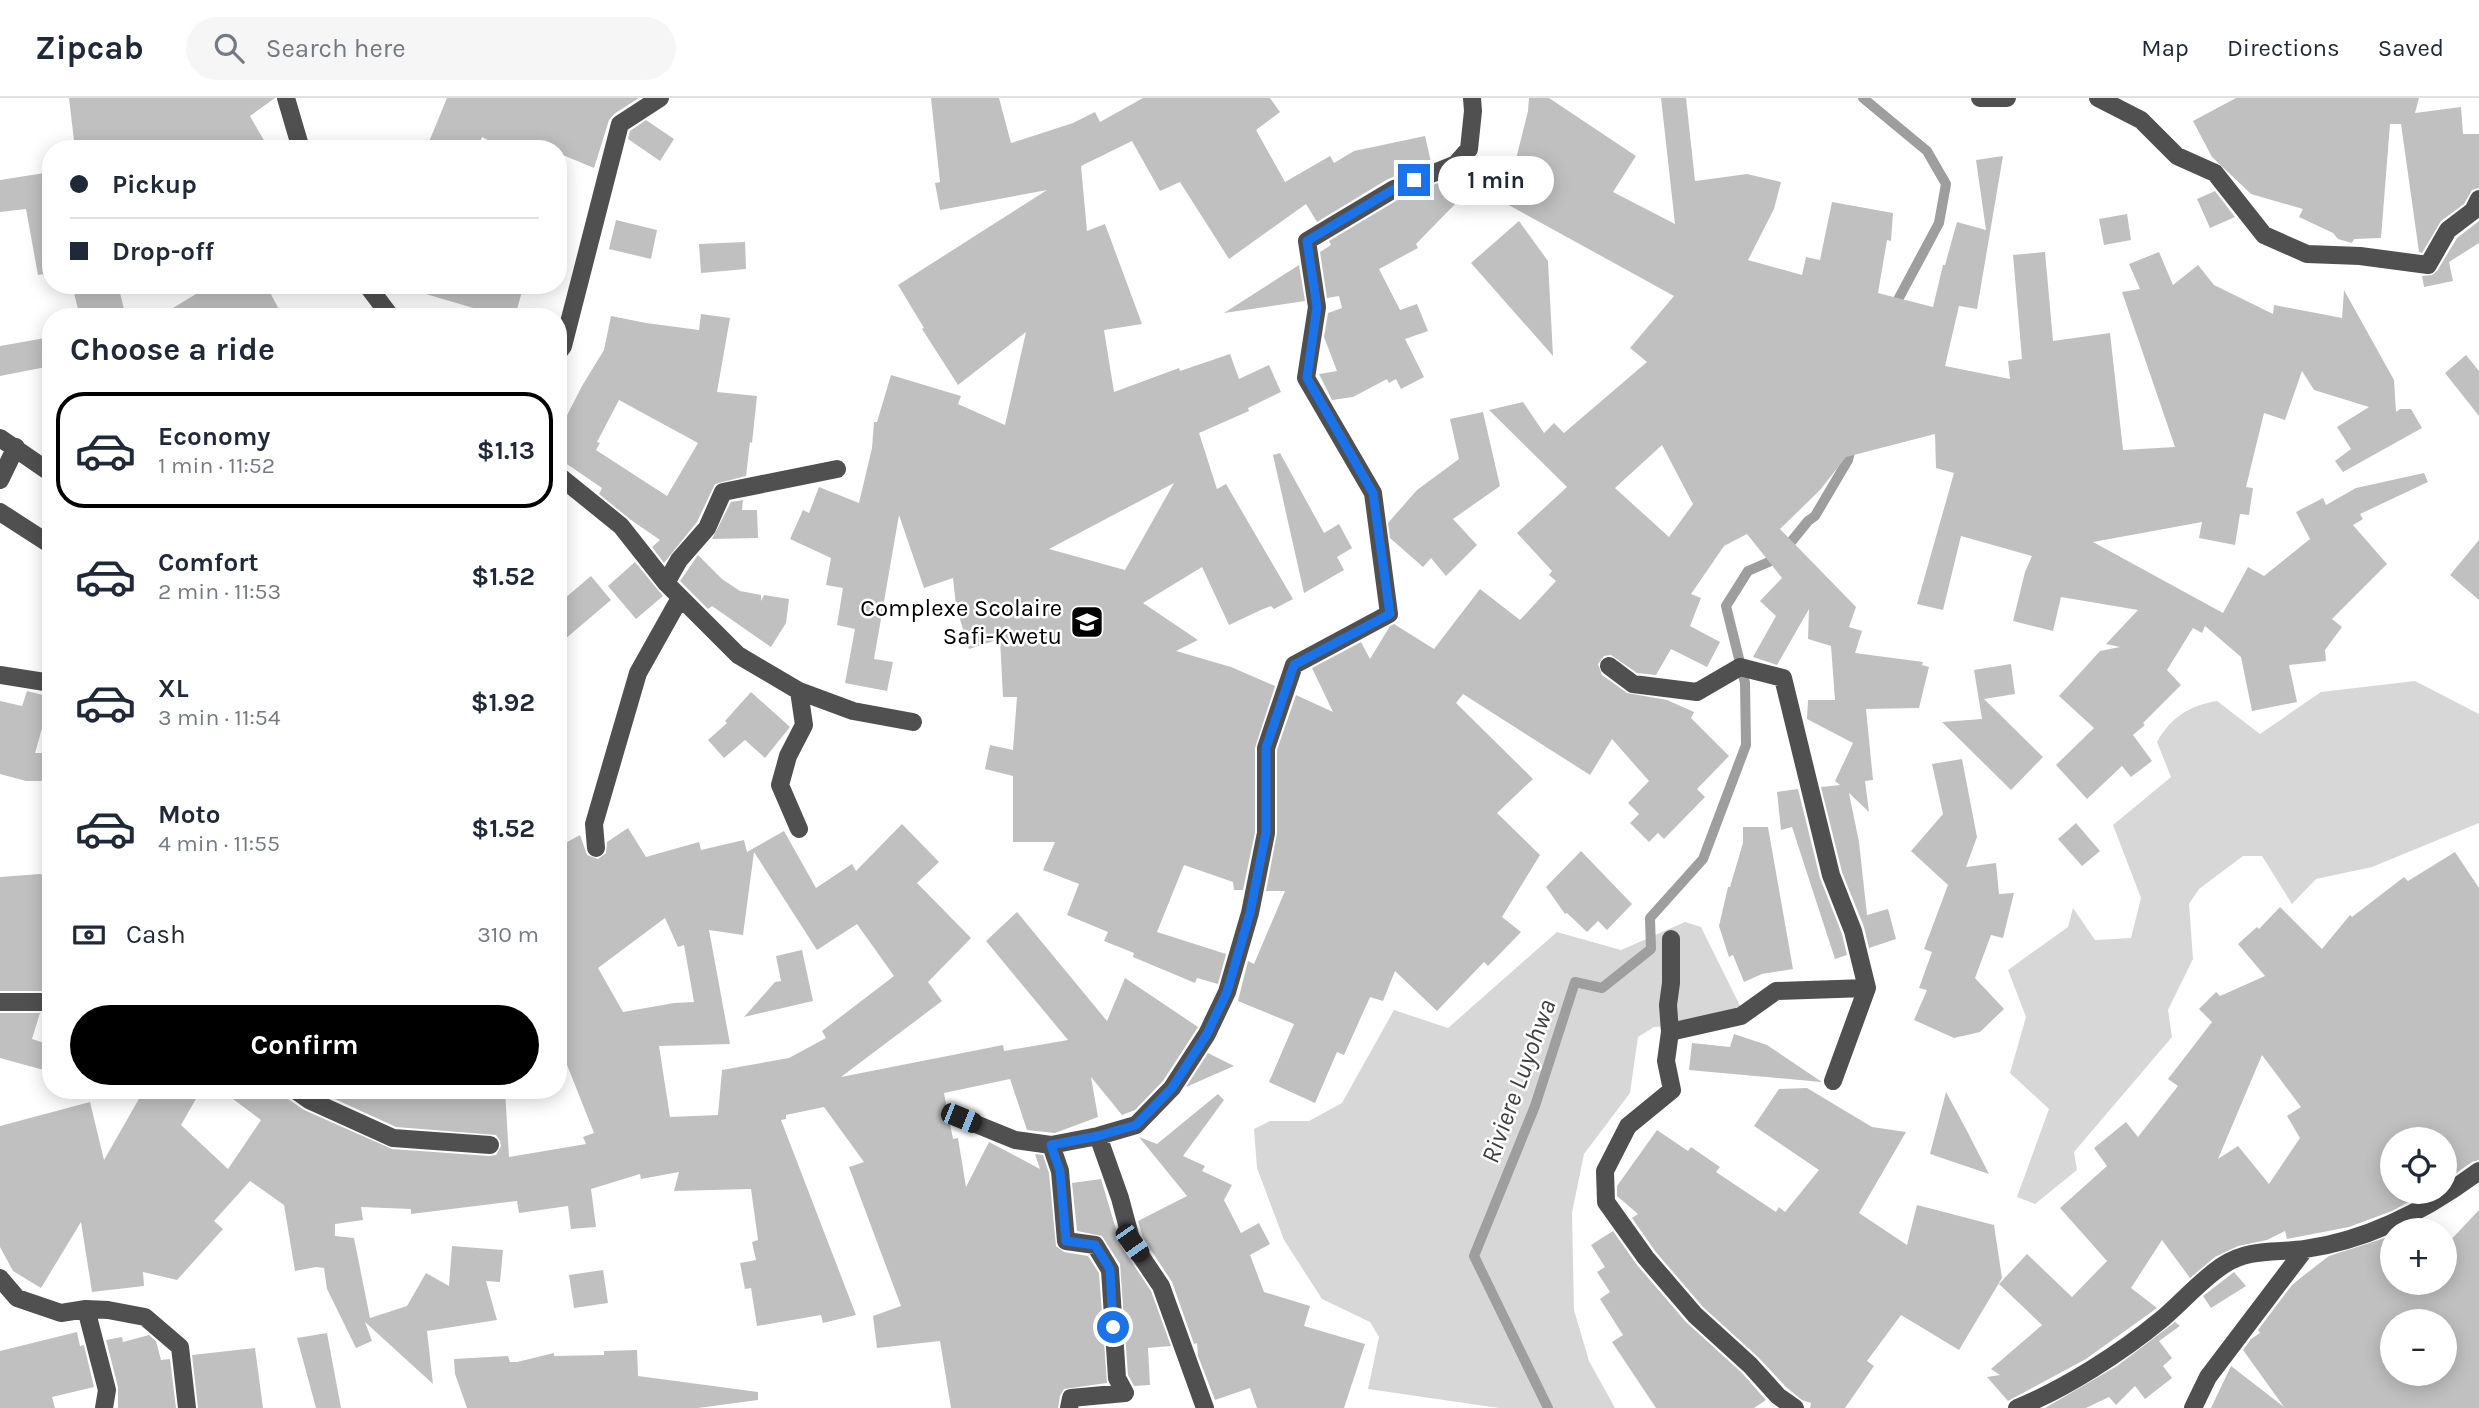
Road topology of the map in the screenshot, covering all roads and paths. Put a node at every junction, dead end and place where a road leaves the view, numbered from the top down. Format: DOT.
graph roads {
  1 [pos="286,98"];
  2 [pos="660,98"];
  3 [pos="1472,98"];
  4 [pos="1980,98"];
  5 [pos="2007,98"];
  6 [pos="2098,98"];
  7 [pos="299,140"];
  8 [pos="2479,199"];
  9 [pos="567,330"];
  10 [pos="0,438"];
  11 [pos="16,447"];
  12 [pos="42,466"];
  13 [pos="837,469"];
  14 [pos="0,480"];
  15 [pos="567,482"];
  16 [pos="0,512"];
  17 [pos="42,539"];
  18 [pos="666,583"];
  19 [pos="680,598"];
  20 [pos="1609,666"];
  21 [pos="0,675"];
  22 [pos="42,682"];
  23 [pos="799,691"];
  24 [pos="913,722"];
  25 [pos="799,829"];
  26 [pos="596,848"];
  27 [pos="1671,939"];
  28 [pos="1867,988"];
  29 [pos="0,1002"];
  30 [pos="42,1002"];
  31 [pos="1670,1032"];
  32 [pos="1833,1081"];
  33 [pos="308,1099"];
  34 [pos="961,1118"];
  35 [pos="1098,1136"];
  36 [pos="489,1144"];
  37 [pos="1051,1145"];
  38 [pos="2475,1180"];
  39 [pos="2305,1249"];
  40 [pos="0,1278"];
  41 [pos="86,1309"];
  42 [pos="104,1408"];
  43 [pos="187,1408"];
  44 [pos="1069,1408"];
  45 [pos="1205,1408"];
  46 [pos="1795,1408"];
  47 [pos="2017,1408"];
  48 [pos="2193,1408"];
  1 -- 7 [label="street"];
  2 -- 9 [label="street"];
  3 -- 35 [label="street"];
  4 -- 5 [label="street"];
  6 -- 8 [label="street"];
  10 -- 11 [label="street"];
  11 -- 12 [label="street"];
  11 -- 14 [label="street"];
  13 -- 18 [label="street"];
  15 -- 18 [label="street"];
  16 -- 17 [label="street"];
  18 -- 19 [label="street"];
  19 -- 23 [label="street"];
  19 -- 26 [label="street"];
  20 -- 28 [label="street"];
  21 -- 22 [label="street"];
  23 -- 24 [label="street"];
  23 -- 25 [label="street"];
  27 -- 31 [label="street"];
  28 -- 31 [label="street"];
  28 -- 32 [label="street"];
  29 -- 30 [label="street"];
  31 -- 46 [label="street"];
  33 -- 36 [label="street"];
  34 -- 37 [label="street"];
  35 -- 37 [label="street"];
  35 -- 45 [label="street"];
  37 -- 44 [label="street"];
  38 -- 39 [label="street"];
  39 -- 47 [label="street"];
  39 -- 48 [label="street"];
  40 -- 41 [label="street"];
  41 -- 42 [label="street"];
  41 -- 43 [label="street"];
}
